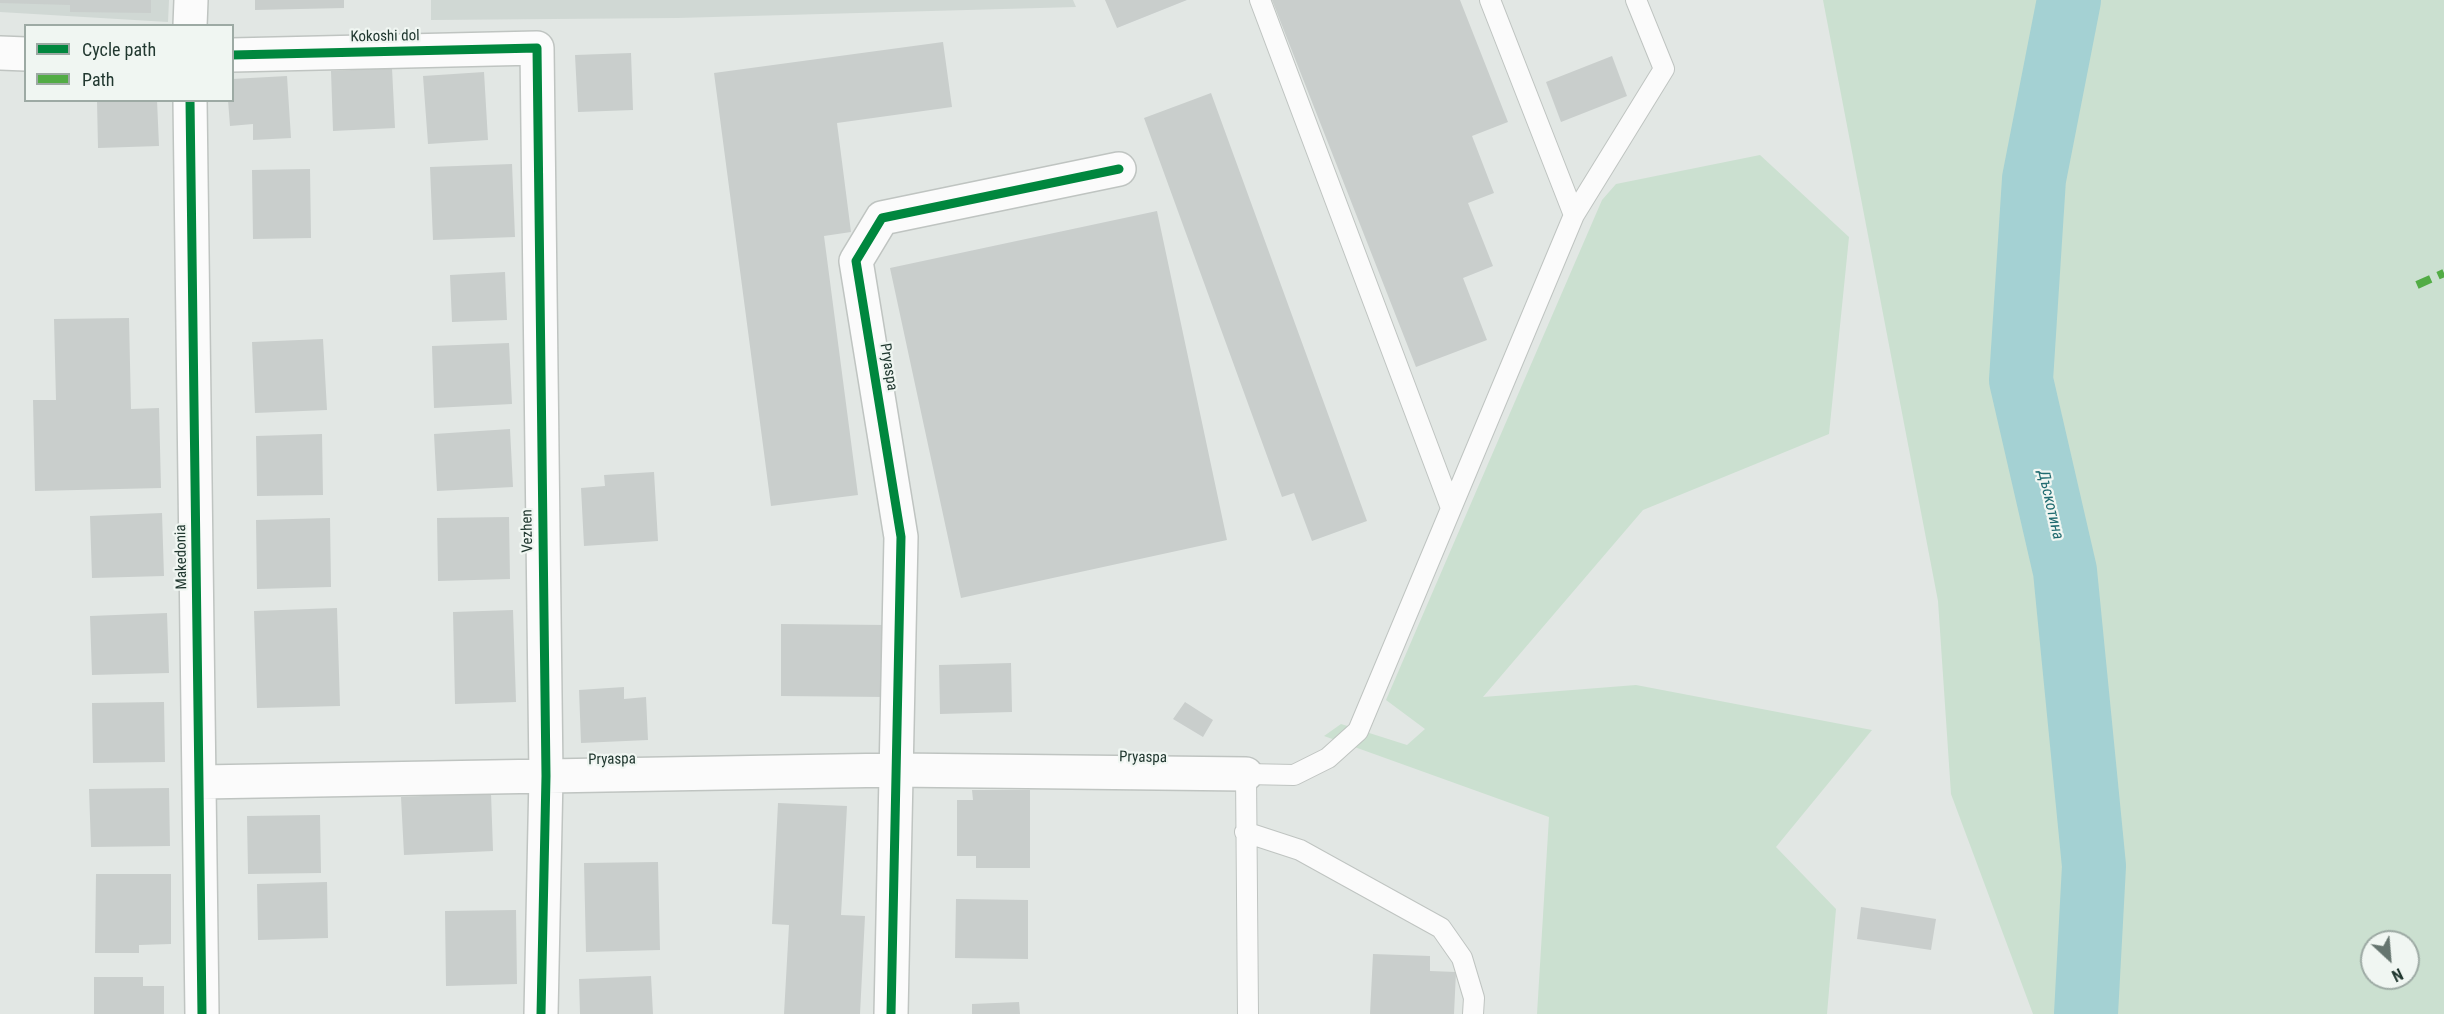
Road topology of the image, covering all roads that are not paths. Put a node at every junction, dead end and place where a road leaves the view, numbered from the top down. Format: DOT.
graph roads {
  1 [pos="191,0"];
  2 [pos="1260,0"];
  3 [pos="1490,0"];
  4 [pos="1636,0"];
  5 [pos="190,24"];
  6 [pos="537,48"];
  7 [pos="0,53"];
  8 [pos="24,54"];
  9 [pos="234,56"];
  10 [pos="190,102"];
  11 [pos="1119,169"];
  12 [pos="1574,215"];
  13 [pos="1451,508"];
  14 [pos="895,770"];
  15 [pos="1246,774"];
  16 [pos="546,777"];
  17 [pos="201,782"];
  18 [pos="1245,832"];
  19 [pos="202,1014"];
  20 [pos="541,1014"];
  21 [pos="891,1014"];
  22 [pos="1248,1014"];
  23 [pos="1473,1014"];
  1 -- 5 [label="street"];
  2 -- 13 [label="lane"];
  3 -- 12 [label="lane"];
  4 -- 12 [label="lane"];
  6 -- 9 [label="street, Kokoshi dol"];
  6 -- 16 [label="street, Vezhen"];
  7 -- 8 [label="street"];
  10 -- 17 [label="street, Makedonia"];
  11 -- 14 [label="street, Pryaspa"];
  12 -- 13 [label="lane"];
  13 -- 15 [label="lane"];
  14 -- 15 [label="street, Pryaspa"];
  14 -- 16 [label="street, Pryaspa"];
  14 -- 21 [label="street, Pryaspa"];
  15 -- 18 [label="lane"];
  16 -- 17 [label="street, Pryaspa"];
  16 -- 20 [label="street, Vezhen"];
  17 -- 19 [label="street, Makedonia"];
  18 -- 22 [label="lane"];
  18 -- 23 [label="lane"];
}
